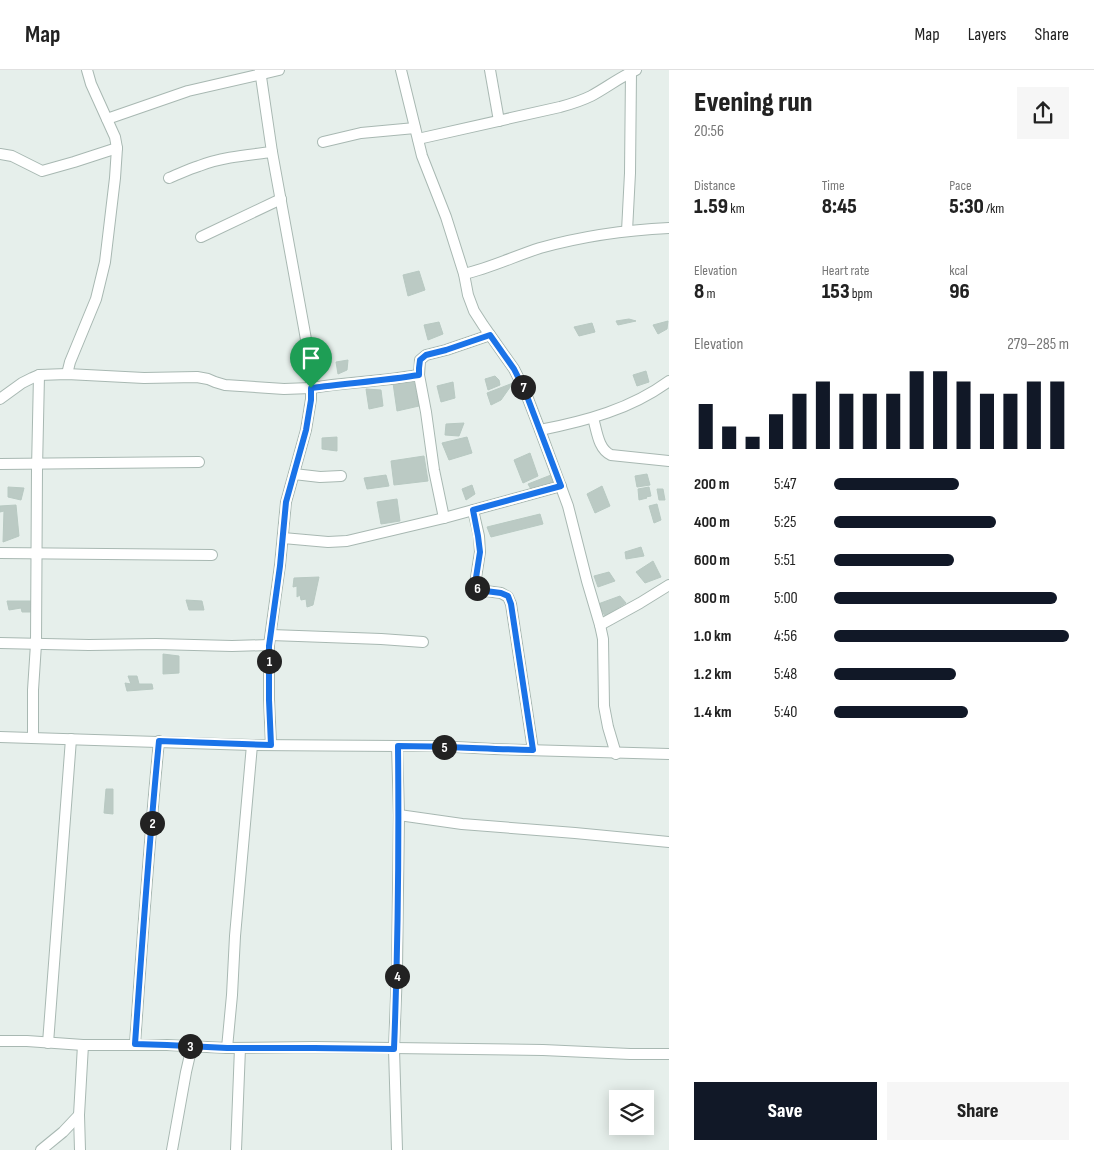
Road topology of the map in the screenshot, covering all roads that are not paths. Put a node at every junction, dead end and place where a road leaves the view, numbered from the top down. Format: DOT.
graph roads {
  1 [pos="87,70"];
  2 [pos="279,70"];
  3 [pos="401,70"];
  4 [pos="490,70"];
  5 [pos="634,71"];
  6 [pos="260,72"];
  7 [pos="107,119"];
  8 [pos="499,121"];
  9 [pos="415,128"];
  10 [pos="418,139"];
  11 [pos="323,142"];
  12 [pos="117,148"];
  13 [pos="272,152"];
  14 [pos="0,154"];
  15 [pos="169,178"];
  16 [pos="281,199"];
  17 [pos="669,228"];
  18 [pos="627,231"];
  19 [pos="201,237"];
  20 [pos="464,274"];
  21 [pos="490,335"];
  22 [pos="67,374"];
  23 [pos="39,375"];
  24 [pos="419,375"];
  25 [pos="669,382"];
  26 [pos="311,388"];
  27 [pos="0,399"];
  28 [pos="593,418"];
  29 [pos="540,430"];
  30 [pos="669,461"];
  31 [pos="198,462"];
  32 [pos="0,464"];
  33 [pos="37,464"];
  34 [pos="294,474"];
  35 [pos="341,476"];
  36 [pos="561,486"];
  37 [pos="473,510"];
  38 [pos="444,518"];
  39 [pos="283,538"];
  40 [pos="0,553"];
  41 [pos="36,553"];
  42 [pos="212,555"];
  43 [pos="669,586"];
  44 [pos="600,625"];
  45 [pos="270,640"];
  46 [pos="423,642"];
  47 [pos="0,643"];
  48 [pos="36,644"];
  49 [pos="0,737"];
  50 [pos="33,738"];
  51 [pos="71,739"];
  52 [pos="159,741"];
  53 [pos="252,745"];
  54 [pos="271,745"];
  55 [pos="398,746"];
  56 [pos="533,750"];
  57 [pos="616,754"];
  58 [pos="669,754"];
  59 [pos="399,814"];
  60 [pos="669,842"];
  61 [pos="0,1041"];
  62 [pos="48,1043"];
  63 [pos="135,1044"];
  64 [pos="84,1045"];
  65 [pos="192,1046"];
  66 [pos="227,1048"];
  67 [pos="240,1048"];
  68 [pos="394,1049"];
  69 [pos="669,1054"];
  70 [pos="79,1115"];
  71 [pos="41,1150"];
  72 [pos="80,1150"];
  73 [pos="172,1150"];
  74 [pos="236,1150"];
  75 [pos="397,1150"];
  1 -- 7 [label="street"];
  2 -- 6 [label="street"];
  3 -- 9 [label="street"];
  4 -- 8 [label="street"];
  5 -- 8 [label="street"];
  5 -- 18 [label="street"];
  6 -- 7 [label="street"];
  6 -- 13 [label="street"];
  7 -- 12 [label="street"];
  8 -- 10 [label="street"];
  9 -- 10 [label="street"];
  9 -- 11 [label="street"];
  10 -- 20 [label="street"];
  12 -- 14 [label="street"];
  12 -- 22 [label="street"];
  13 -- 15 [label="street"];
  13 -- 16 [label="street"];
  16 -- 19 [label="street"];
  16 -- 26 [label="street"];
  17 -- 18 [label="street"];
  18 -- 20 [label="street"];
  20 -- 21 [label="street"];
  21 -- 24 [label="street"];
  21 -- 29 [label="street"];
  22 -- 23 [label="street"];
  22 -- 26 [label="street"];
  23 -- 27 [label="street"];
  23 -- 33 [label="street"];
  24 -- 26 [label="street"];
  24 -- 38 [label="street"];
  25 -- 28 [label="street"];
  26 -- 34 [label="street"];
  28 -- 29 [label="street"];
  28 -- 30 [label="street"];
  29 -- 36 [label="street"];
  31 -- 33 [label="street"];
  32 -- 33 [label="street"];
  33 -- 41 [label="street"];
  34 -- 35 [label="street"];
  34 -- 39 [label="street"];
  36 -- 37 [label="street"];
  36 -- 44 [label="street"];
  37 -- 38 [label="street"];
  37 -- 56 [label="street"];
  38 -- 39 [label="street"];
  39 -- 45 [label="street"];
  40 -- 41 [label="street"];
  41 -- 42 [label="street"];
  41 -- 48 [label="street"];
  43 -- 44 [label="street"];
  44 -- 57 [label="street"];
  45 -- 46 [label="street"];
  45 -- 48 [label="street"];
  45 -- 54 [label="street"];
  47 -- 48 [label="street"];
  48 -- 50 [label="street"];
  49 -- 50 [label="street"];
  50 -- 51 [label="street"];
  51 -- 52 [label="street"];
  51 -- 62 [label="street"];
  52 -- 53 [label="street"];
  52 -- 63 [label="street"];
  53 -- 54 [label="street"];
  53 -- 66 [label="street"];
  54 -- 55 [label="street"];
  55 -- 56 [label="street"];
  55 -- 59 [label="street"];
  56 -- 57 [label="street"];
  57 -- 58 [label="street"];
  59 -- 60 [label="street"];
  59 -- 68 [label="street"];
  61 -- 62 [label="street"];
  62 -- 64 [label="street"];
  63 -- 64 [label="street"];
  63 -- 65 [label="street"];
  64 -- 70 [label="street"];
  65 -- 66 [label="street"];
  65 -- 73 [label="street"];
  66 -- 67 [label="street"];
  67 -- 68 [label="street"];
  67 -- 74 [label="street"];
  68 -- 69 [label="street"];
  68 -- 75 [label="street"];
  70 -- 71 [label="street"];
  70 -- 72 [label="street"];
}
